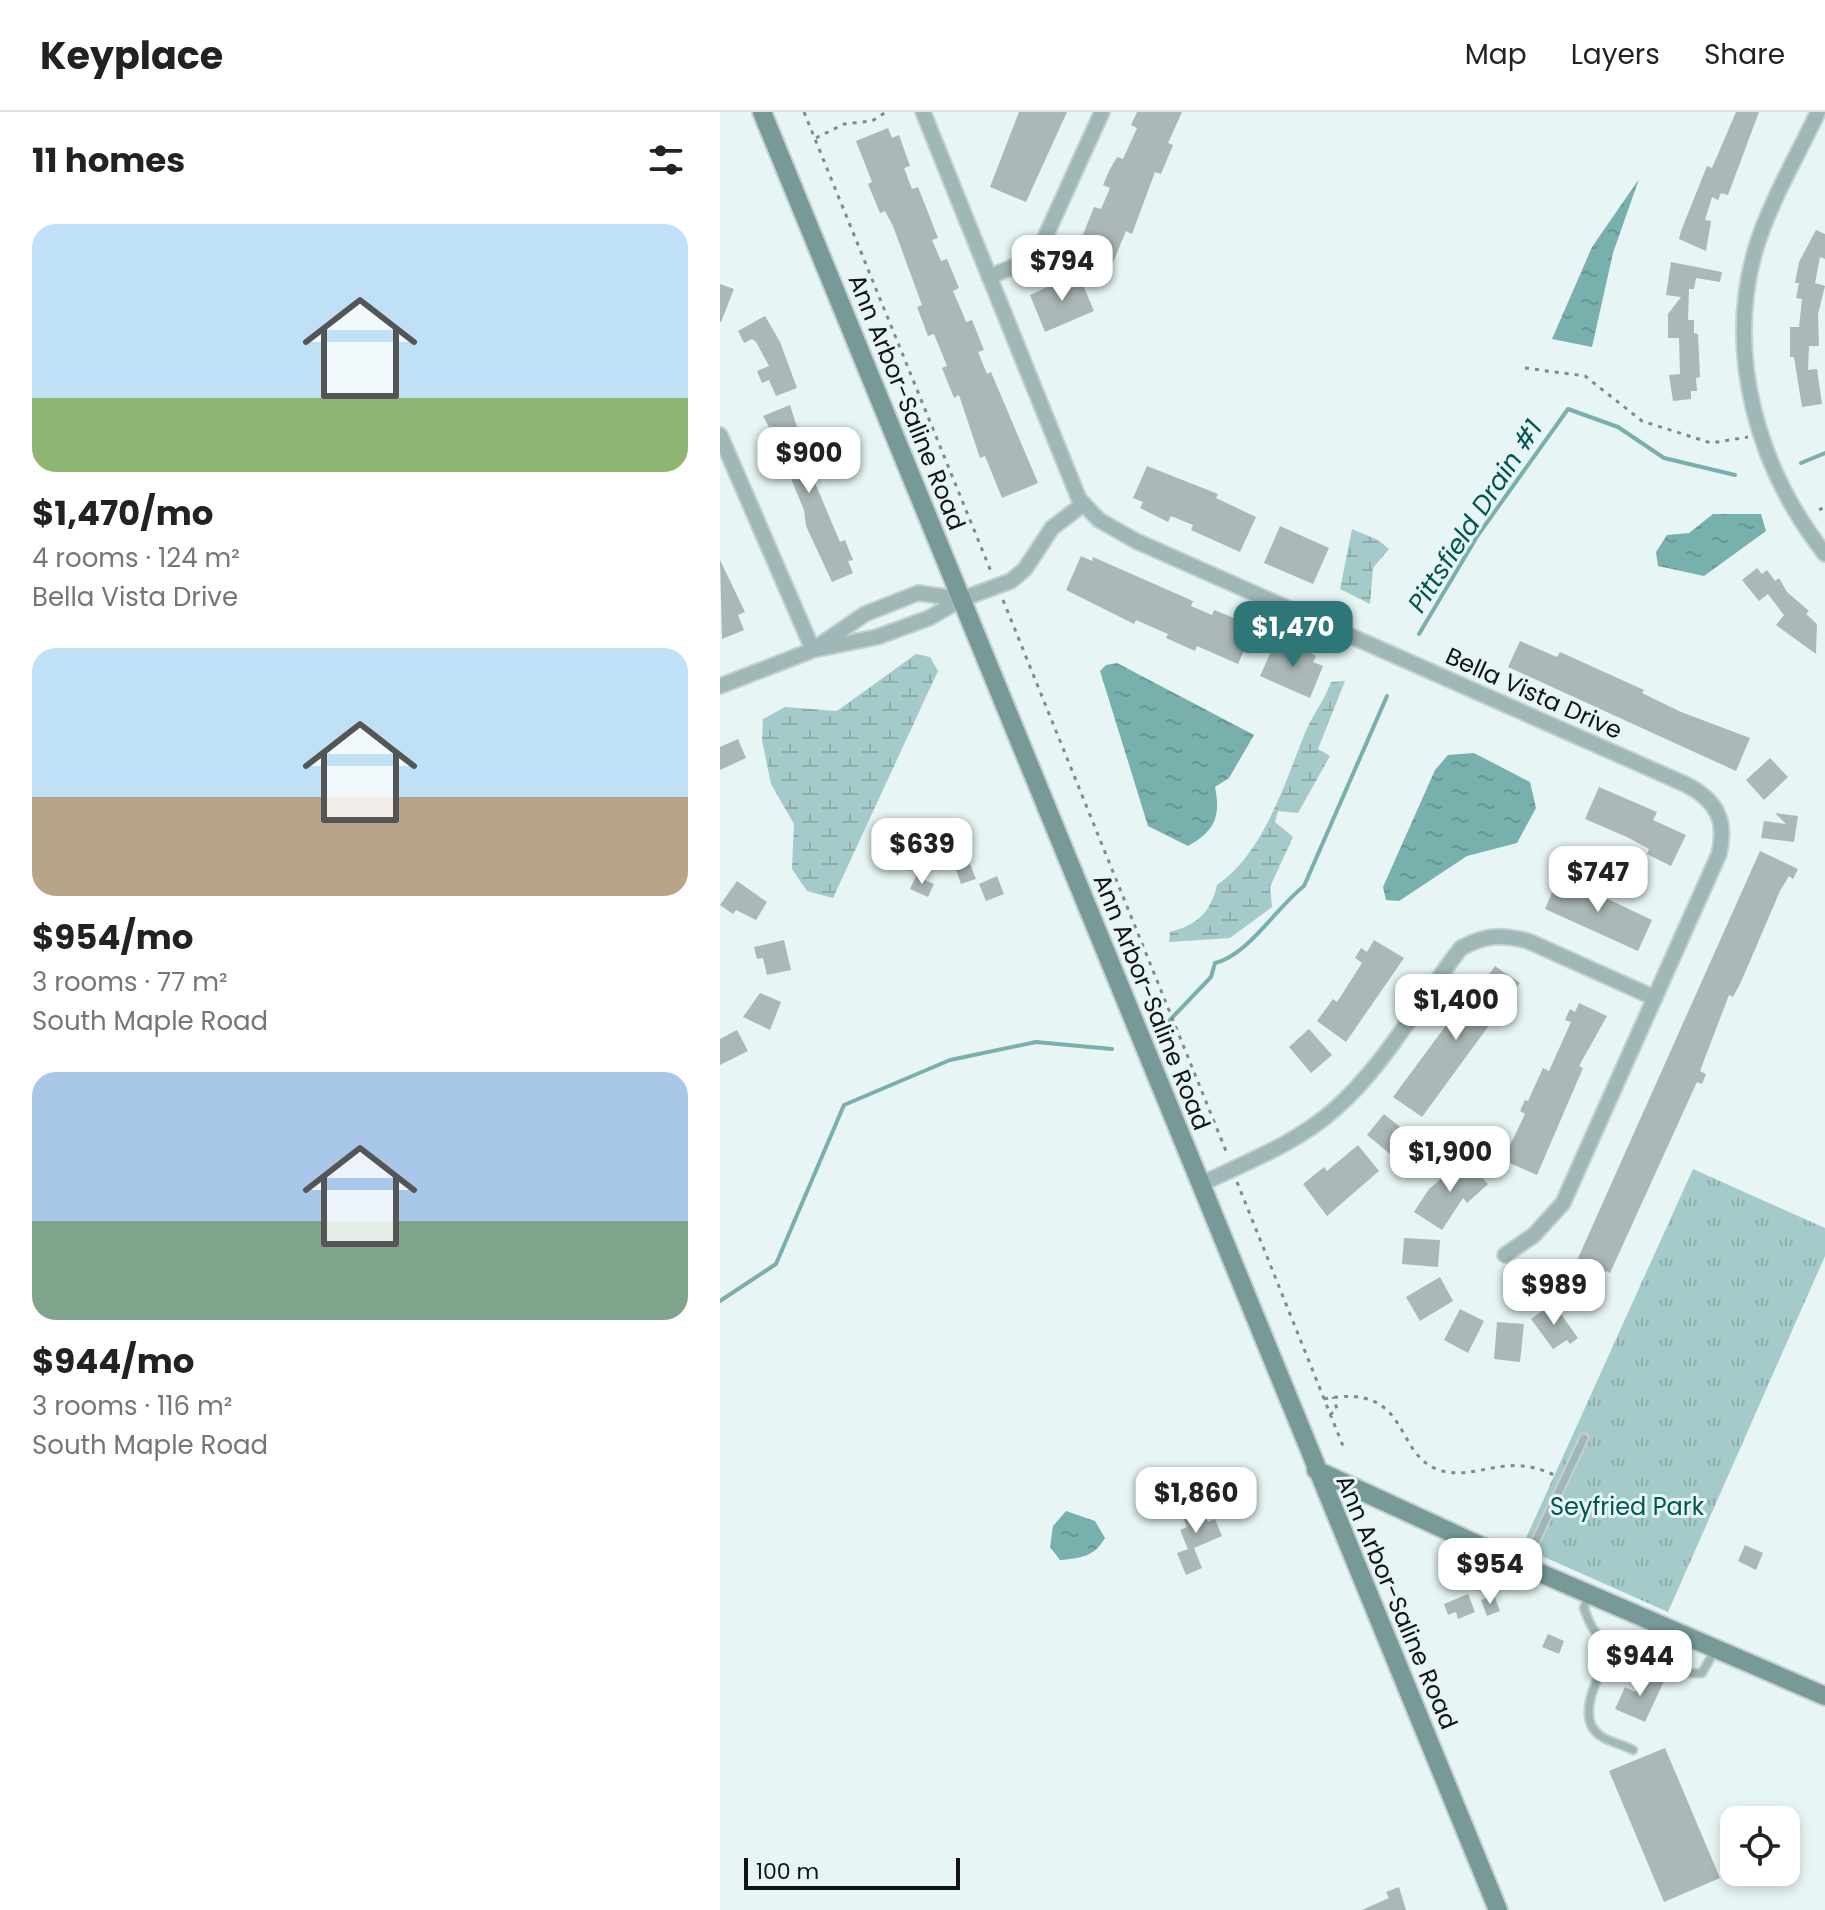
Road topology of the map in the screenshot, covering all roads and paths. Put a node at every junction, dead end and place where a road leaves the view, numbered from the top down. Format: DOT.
graph roads {
  1 [pos="762,112"];
  2 [pos="804,112"];
  3 [pos="886,112"];
  4 [pos="923,112"];
  5 [pos="1102,112"];
  6 [pos="1818,112"];
  7 [pos="815,138"];
  8 [pos="989,277"];
  9 [pos="1525,368"];
  10 [pos="1759,432"];
  11 [pos="720,435"];
  12 [pos="1082,505"];
  13 [pos="1825,507"];
  14 [pos="1819,510"];
  15 [pos="1825,554"];
  16 [pos="989,565"];
  17 [pos="962,599"];
  18 [pos="1006,607"];
  19 [pos="813,650"];
  20 [pos="720,686"];
  21 [pos="1655,998"];
  22 [pos="1224,1144"];
  23 [pos="1201,1184"];
  24 [pos="1243,1193"];
  25 [pos="1505,1255"];
  26 [pos="1333,1397"];
  27 [pos="1324,1399"];
  28 [pos="1330,1415"];
  29 [pos="1584,1438"];
  30 [pos="1343,1446"];
  31 [pos="1316,1470"];
  32 [pos="1548,1472"];
  33 [pos="1524,1566"];
  34 [pos="1590,1593"];
  35 [pos="1614,1647"];
  36 [pos="1716,1648"];
  37 [pos="1825,1696"];
  38 [pos="1633,1750"];
  39 [pos="1498,1910"];
  1 -- 17 [label="main road, Ann Arbor-Saline Road"];
  2 -- 7 [label="path"];
  3 -- 7 [label="path"];
  4 -- 8 [label="street"];
  5 -- 8 [label="street"];
  6 -- 10 [label="street"];
  7 -- 16 [label="path"];
  8 -- 12 [label="street"];
  9 -- 10 [label="path"];
  10 -- 15 [label="street"];
  11 -- 19 [label="street"];
  12 -- 17 [label="street"];
  12 -- 21 [label="street, Bella Vista Drive"];
  13 -- 14 [label="path"];
  17 -- 19 [label="street"];
  17 -- 19 [label="street"];
  17 -- 23 [label="main road, Ann Arbor-Saline Road"];
  18 -- 22 [label="path"];
  19 -- 20 [label="street"];
  21 -- 23 [label="street"];
  21 -- 25 [label="street, Bella Vista Drive"];
  23 -- 31 [label="main road, Ann Arbor-Saline Road"];
  24 -- 27 [label="path"];
  26 -- 27 [label="path"];
  26 -- 28 [label="path"];
  26 -- 32 [label="path"];
  27 -- 28 [label="path"];
  28 -- 30 [label="path"];
  29 -- 33 [label="lane"];
  31 -- 33 [label="main road"];
  31 -- 39 [label="main road, Ann Arbor-Saline Road"];
  33 -- 34 [label="main road"];
  34 -- 35 [label="lane"];
  34 -- 36 [label="main road"];
  35 -- 36 [label="lane"];
  35 -- 38 [label="lane"];
  36 -- 37 [label="main road"];
}
